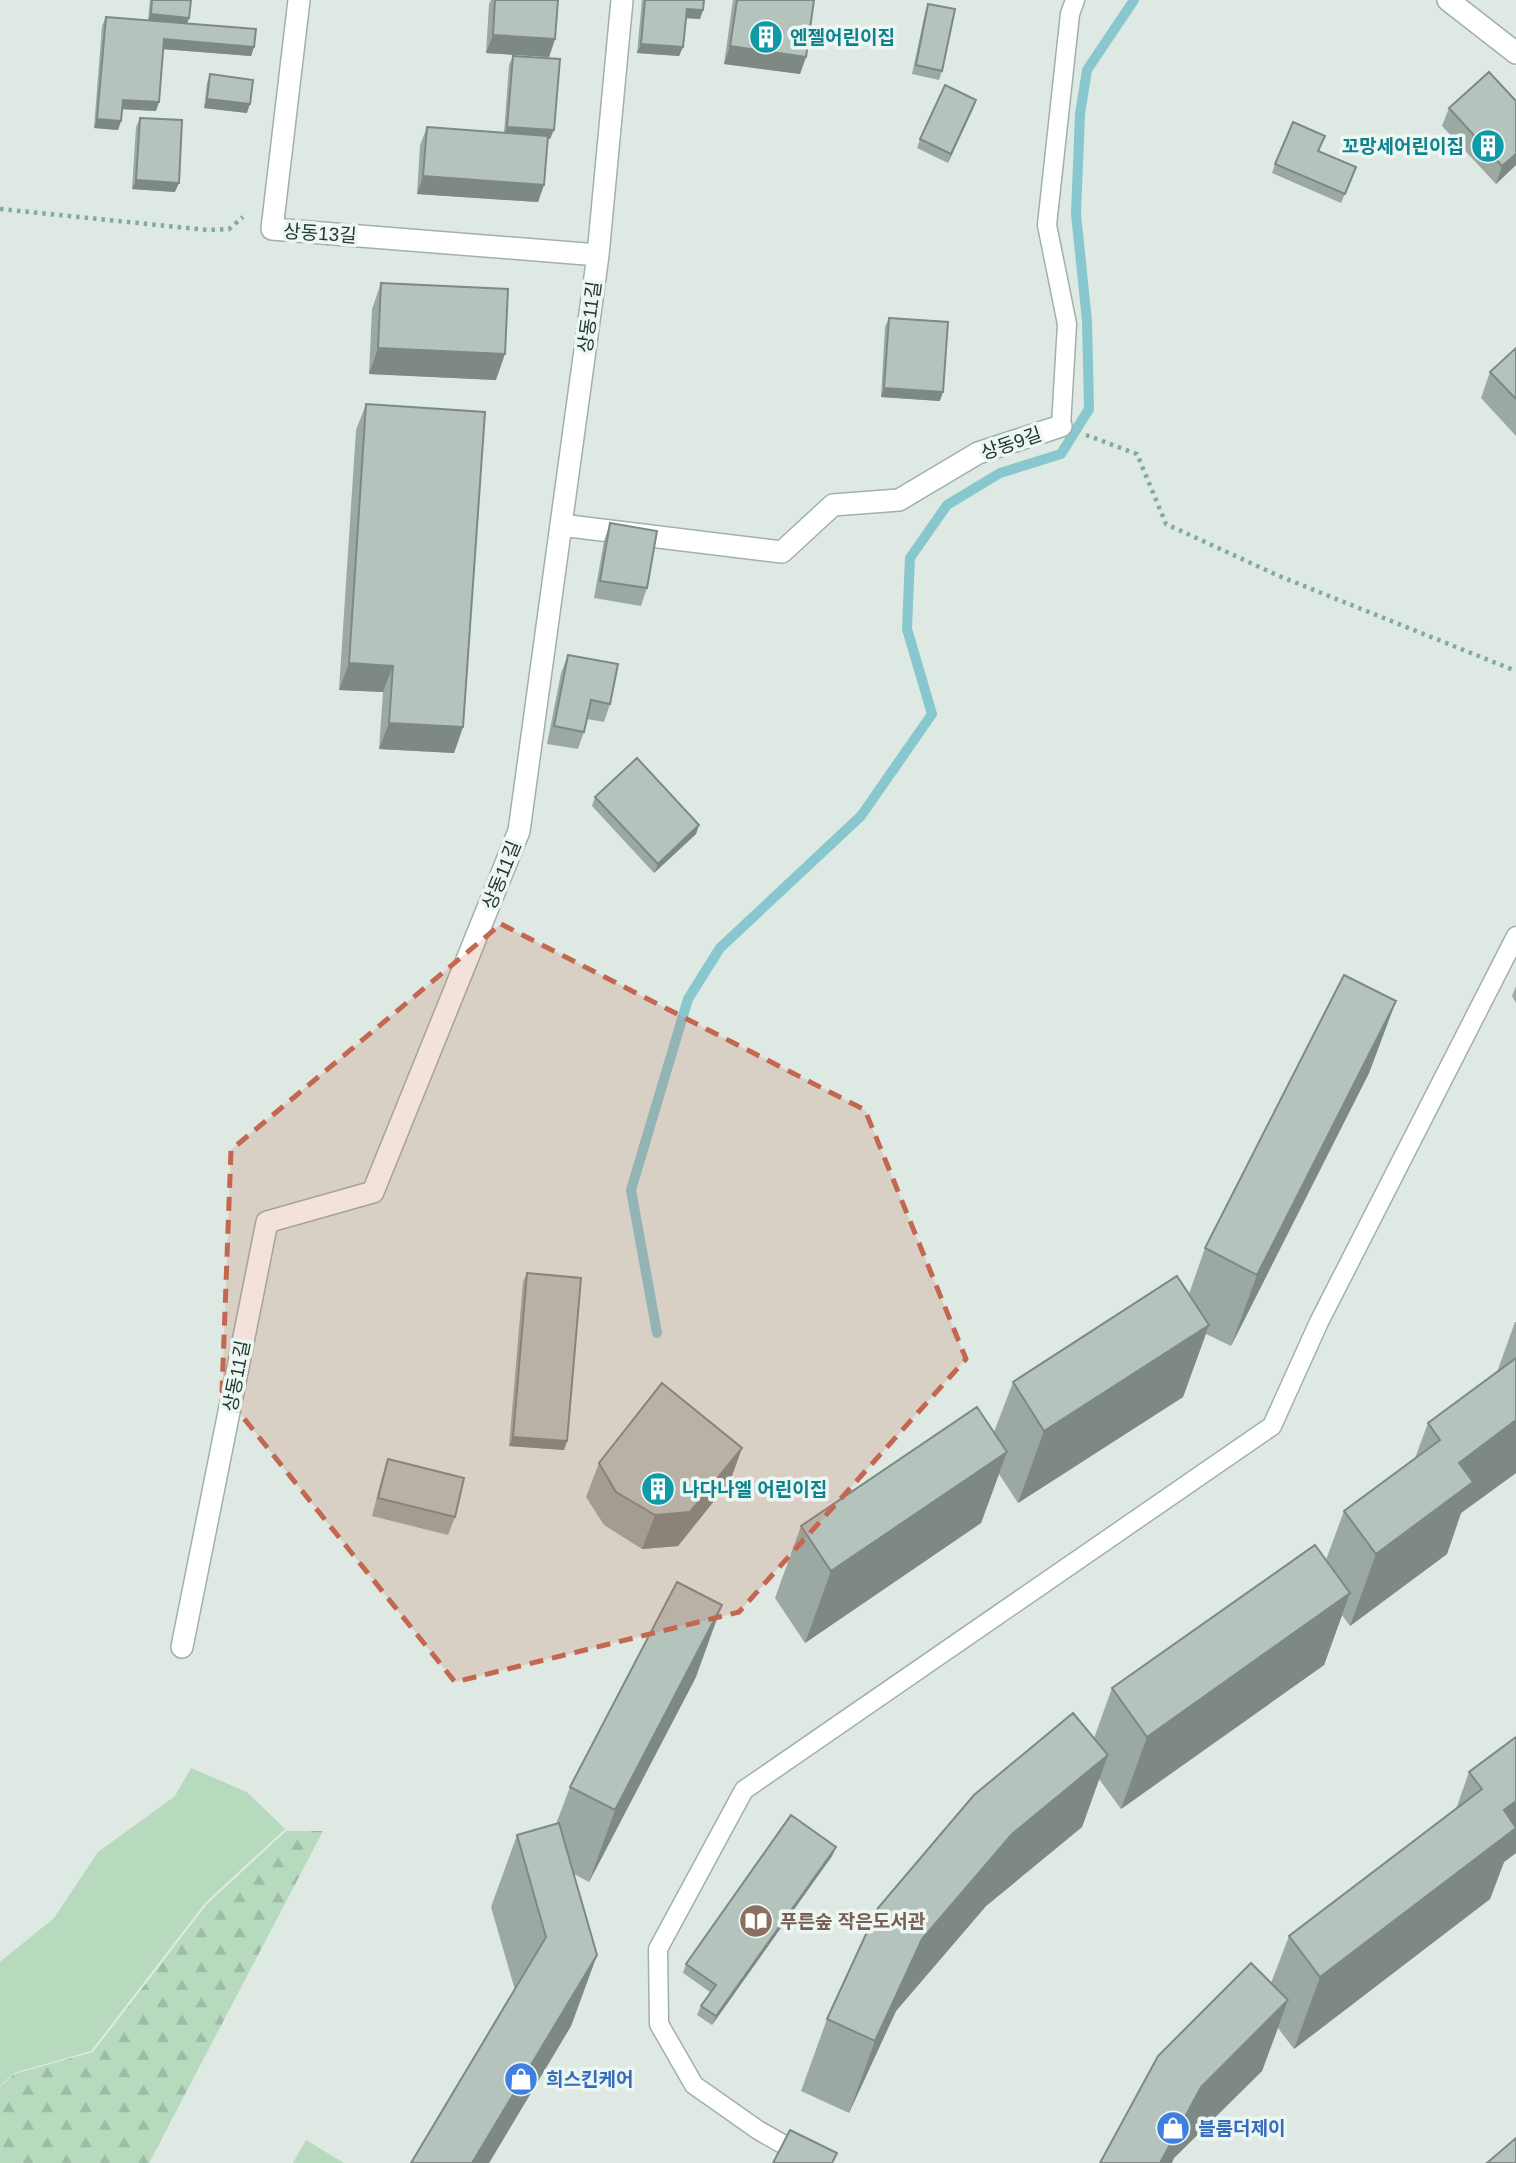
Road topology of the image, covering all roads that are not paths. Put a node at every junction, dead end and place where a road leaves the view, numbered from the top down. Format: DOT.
graph roads {
  1 [pos="299,0"];
  2 [pos="622,0"];
  3 [pos="1075,0"];
  4 [pos="1448,0"];
  5 [pos="1516,53"];
  6 [pos="598,254"];
  7 [pos="1061,426"];
  8 [pos="561,525"];
  9 [pos="1516,936"];
  10 [pos="182,1647"];
  11 [pos="816,2163"];
  1 -- 6 [label="street, 상동13길"];
  2 -- 6 [label="street, 상동11길"];
  3 -- 7 [label="lane, 상동9길"];
  4 -- 5 [label="street"];
  6 -- 8 [label="street, 상동11길"];
  7 -- 8 [label="street, 상동9길"];
  8 -- 10 [label="street, 상동11길"];
  9 -- 11 [label="lane"];
}
